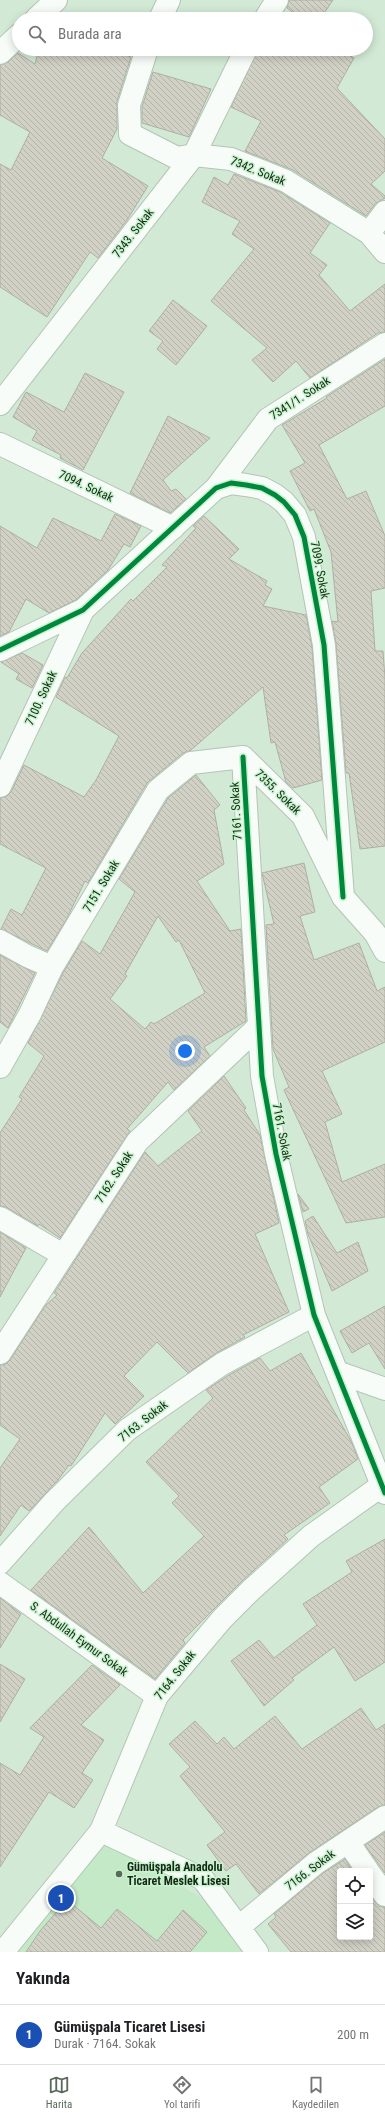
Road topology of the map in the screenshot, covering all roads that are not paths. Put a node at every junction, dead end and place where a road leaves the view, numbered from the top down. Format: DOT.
graph roads {
  1 [pos="56,0"];
  2 [pos="169,0"];
  3 [pos="277,0"];
  4 [pos="43,12"];
  5 [pos="163,12"];
  6 [pos="269,12"];
  7 [pos="12,42"];
  8 [pos="0,53"];
  9 [pos="145,56"];
  10 [pos="243,56"];
  11 [pos="194,155"];
  12 [pos="385,212"];
  13 [pos="369,233"];
  14 [pos="385,252"];
  15 [pos="385,344"];
  16 [pos="0,404"];
  17 [pos="0,444"];
  18 [pos="216,488"];
  19 [pos="173,528"];
  20 [pos="83,610"];
  21 [pos="0,650"];
  22 [pos="243,757"];
  23 [pos="0,786"];
  24 [pos="343,897"];
  25 [pos="382,937"];
  26 [pos="0,941"];
  27 [pos="52,967"];
  28 [pos="259,1026"];
  29 [pos="0,1067"];
  30 [pos="0,1218"];
  31 [pos="63,1255"];
  32 [pos="314,1315"];
  33 [pos="0,1353"];
  34 [pos="337,1372"];
  35 [pos="385,1389"];
  36 [pos="383,1489"];
  37 [pos="0,1563"];
  38 [pos="0,1583"];
  39 [pos="157,1696"];
  40 [pos="385,1817"];
  41 [pos="101,1831"];
  42 [pos="348,1842"];
  43 [pos="366,1868"];
  44 [pos="373,1878"];
  45 [pos="385,1895"];
  46 [pos="239,1927"];
  47 [pos="3,1952"];
  48 [pos="258,1952"];
  1 -- 4 [label="street"];
  2 -- 5 [label="street"];
  3 -- 6 [label="street"];
  7 -- 8 [label="street"];
  9 -- 11 [label="street, 7342. Sokak"];
  10 -- 11 [label="street, 7343. Sokak"];
  11 -- 13 [label="street, 7342. Sokak"];
  11 -- 16 [label="street, 7343. Sokak"];
  12 -- 13 [label="street"];
  13 -- 14 [label="street, 7342. Sokak"];
  15 -- 18 [label="street, 7341/1. Sokak"];
  17 -- 19 [label="street, 7094. Sokak"];
  18 -- 19 [label="street, 7099. Sokak"];
  18 -- 24 [label="street, 7099. Sokak"];
  19 -- 20 [label="street, 7099. Sokak"];
  20 -- 21 [label="street, 7099. Sokak"];
  20 -- 23 [label="street, 7100. Sokak"];
  22 -- 24 [label="street, 7355. Sokak"];
  22 -- 27 [label="street, 7151. Sokak"];
  22 -- 28 [label="street, 7161. Sokak"];
  24 -- 25 [label="street, 7355. Sokak"];
  26 -- 27 [label="street"];
  27 -- 29 [label="street, 7151. Sokak"];
  28 -- 31 [label="street, 7162. Sokak"];
  28 -- 32 [label="street, 7161. Sokak"];
  30 -- 31 [label="street"];
  31 -- 33 [label="street, 7162. Sokak"];
  32 -- 34 [label="street, 7161. Sokak"];
  32 -- 37 [label="street, 7163. Sokak"];
  34 -- 35 [label="street"];
  34 -- 36 [label="street, 7161. Sokak"];
  36 -- 39 [label="street, 7164. Sokak"];
  38 -- 39 [label="street, S. Abdullah Eymur Sokak"];
  39 -- 41 [label="street, 7164. Sokak"];
  40 -- 42 [label="street, 7166. Sokak"];
  41 -- 46 [label="street"];
  41 -- 47 [label="street, 7164. Sokak"];
  42 -- 43 [label="street"];
  42 -- 46 [label="street, 7166. Sokak"];
  44 -- 45 [label="street"];
  46 -- 48 [label="street"];
}
